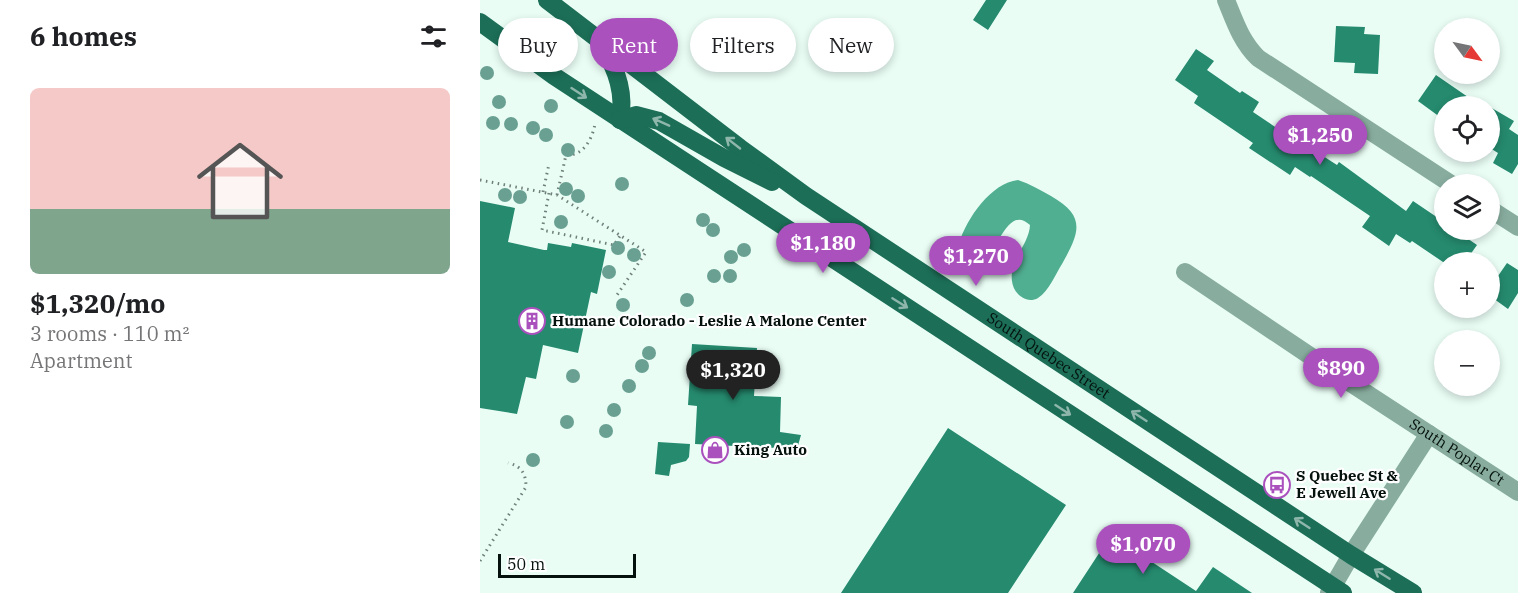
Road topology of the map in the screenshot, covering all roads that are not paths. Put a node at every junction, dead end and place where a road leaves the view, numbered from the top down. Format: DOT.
graph roads {
  1 [pos="547,0"];
  2 [pos="1226,0"];
  3 [pos="480,22"];
  4 [pos="590,33"];
  5 [pos="616,72"];
  6 [pos="641,72"];
  7 [pos="620,120"];
  8 [pos="1436,174"];
  9 [pos="806,196"];
  10 [pos="1500,215"];
  11 [pos="1518,227"];
  12 [pos="1185,272"];
  13 [pos="1429,434"];
  14 [pos="1518,492"];
  15 [pos="1351,555"];
  16 [pos="1335,591"];
  17 [pos="1413,593"];
  1 -- 4 [label="main road, South Quebec Street"];
  2 -- 8 [label="street"];
  3 -- 7 [label="main road, one-way"];
  5 -- 7 [label="main road"];
  9 -- 6 [label="main road, South Quebec Street, one-way"];
  9 -- 7 [label="main road, one-way"];
  7 -- 16 [label="main road, one-way"];
  15 -- 9 [label="main road, South Quebec Street, one-way"];
  10 -- 11 [label="street"];
  12 -- 13 [label="street, South Poplar Ct"];
  13 -- 14 [label="street, South Poplar Ct"];
  13 -- 15 [label="street"];
  15 -- 16 [label="street"];
  17 -- 15 [label="main road, South Quebec Street, one-way"];
}
